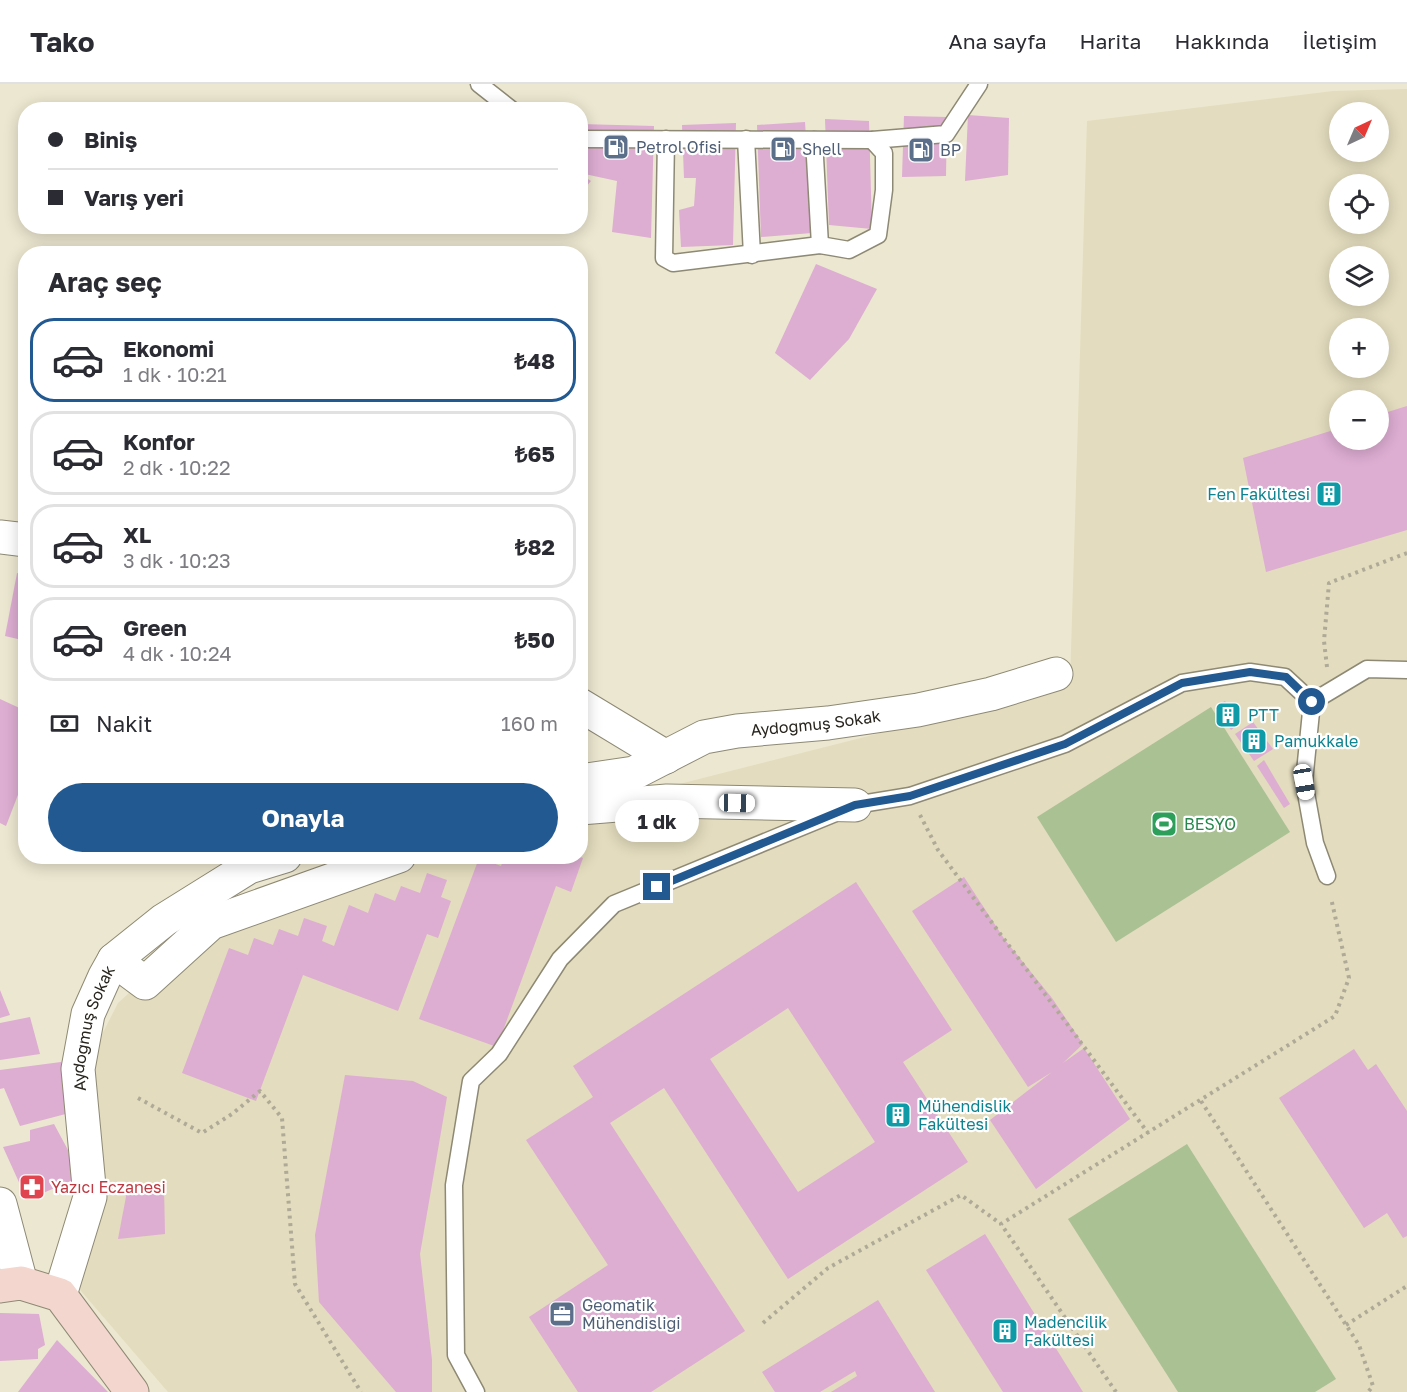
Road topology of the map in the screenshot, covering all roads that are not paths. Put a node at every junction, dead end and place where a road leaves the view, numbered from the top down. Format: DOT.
graph roads {
  1 [pos="479,84"];
  2 [pos="979,84"];
  3 [pos="502,102"];
  4 [pos="588,139"];
  5 [pos="666,139"];
  6 [pos="746,140"];
  7 [pos="814,140"];
  8 [pos="872,140"];
  9 [pos="820,245"];
  10 [pos="752,255"];
  11 [pos="0,537"];
  12 [pos="18,539"];
  13 [pos="1407,670"];
  14 [pos="1056,674"];
  15 [pos="1312,702"];
  16 [pos="588,710"];
  17 [pos="666,757"];
  18 [pos="588,780"];
  19 [pos="855,805"];
  20 [pos="588,807"];
  21 [pos="259,864"];
  22 [pos="377,864"];
  23 [pos="1327,876"];
  24 [pos="114,960"];
  25 [pos="0,1204"];
  26 [pos="11,1285"];
  27 [pos="60,1295"];
  28 [pos="132,1392"];
  29 [pos="476,1392"];
  1 -- 3 [label="lane"];
  2 -- 8 [label="lane"];
  4 -- 5 [label="lane"];
  5 -- 6 [label="lane"];
  5 -- 10 [label="lane"];
  6 -- 7 [label="lane"];
  6 -- 10 [label="lane"];
  7 -- 8 [label="lane"];
  7 -- 9 [label="lane"];
  8 -- 9 [label="lane"];
  9 -- 10 [label="lane"];
  11 -- 12 [label="street"];
  13 -- 15 [label="lane"];
  14 -- 17 [label="street, Aydoğmuş Sokak"];
  15 -- 19 [label="lane"];
  15 -- 23 [label="lane"];
  16 -- 17 [label="street"];
  17 -- 18 [label="street, Aydoğmuş Sokak"];
  19 -- 20 [label="street"];
  19 -- 29 [label="lane"];
  21 -- 24 [label="street, Aydoğmuş Sokak"];
  22 -- 24 [label="street"];
  24 -- 27 [label="street, Aydoğmuş Sokak"];
  25 -- 26 [label="street"];
  26 -- 27 [label="street"];
  27 -- 28 [label="street"];
}
